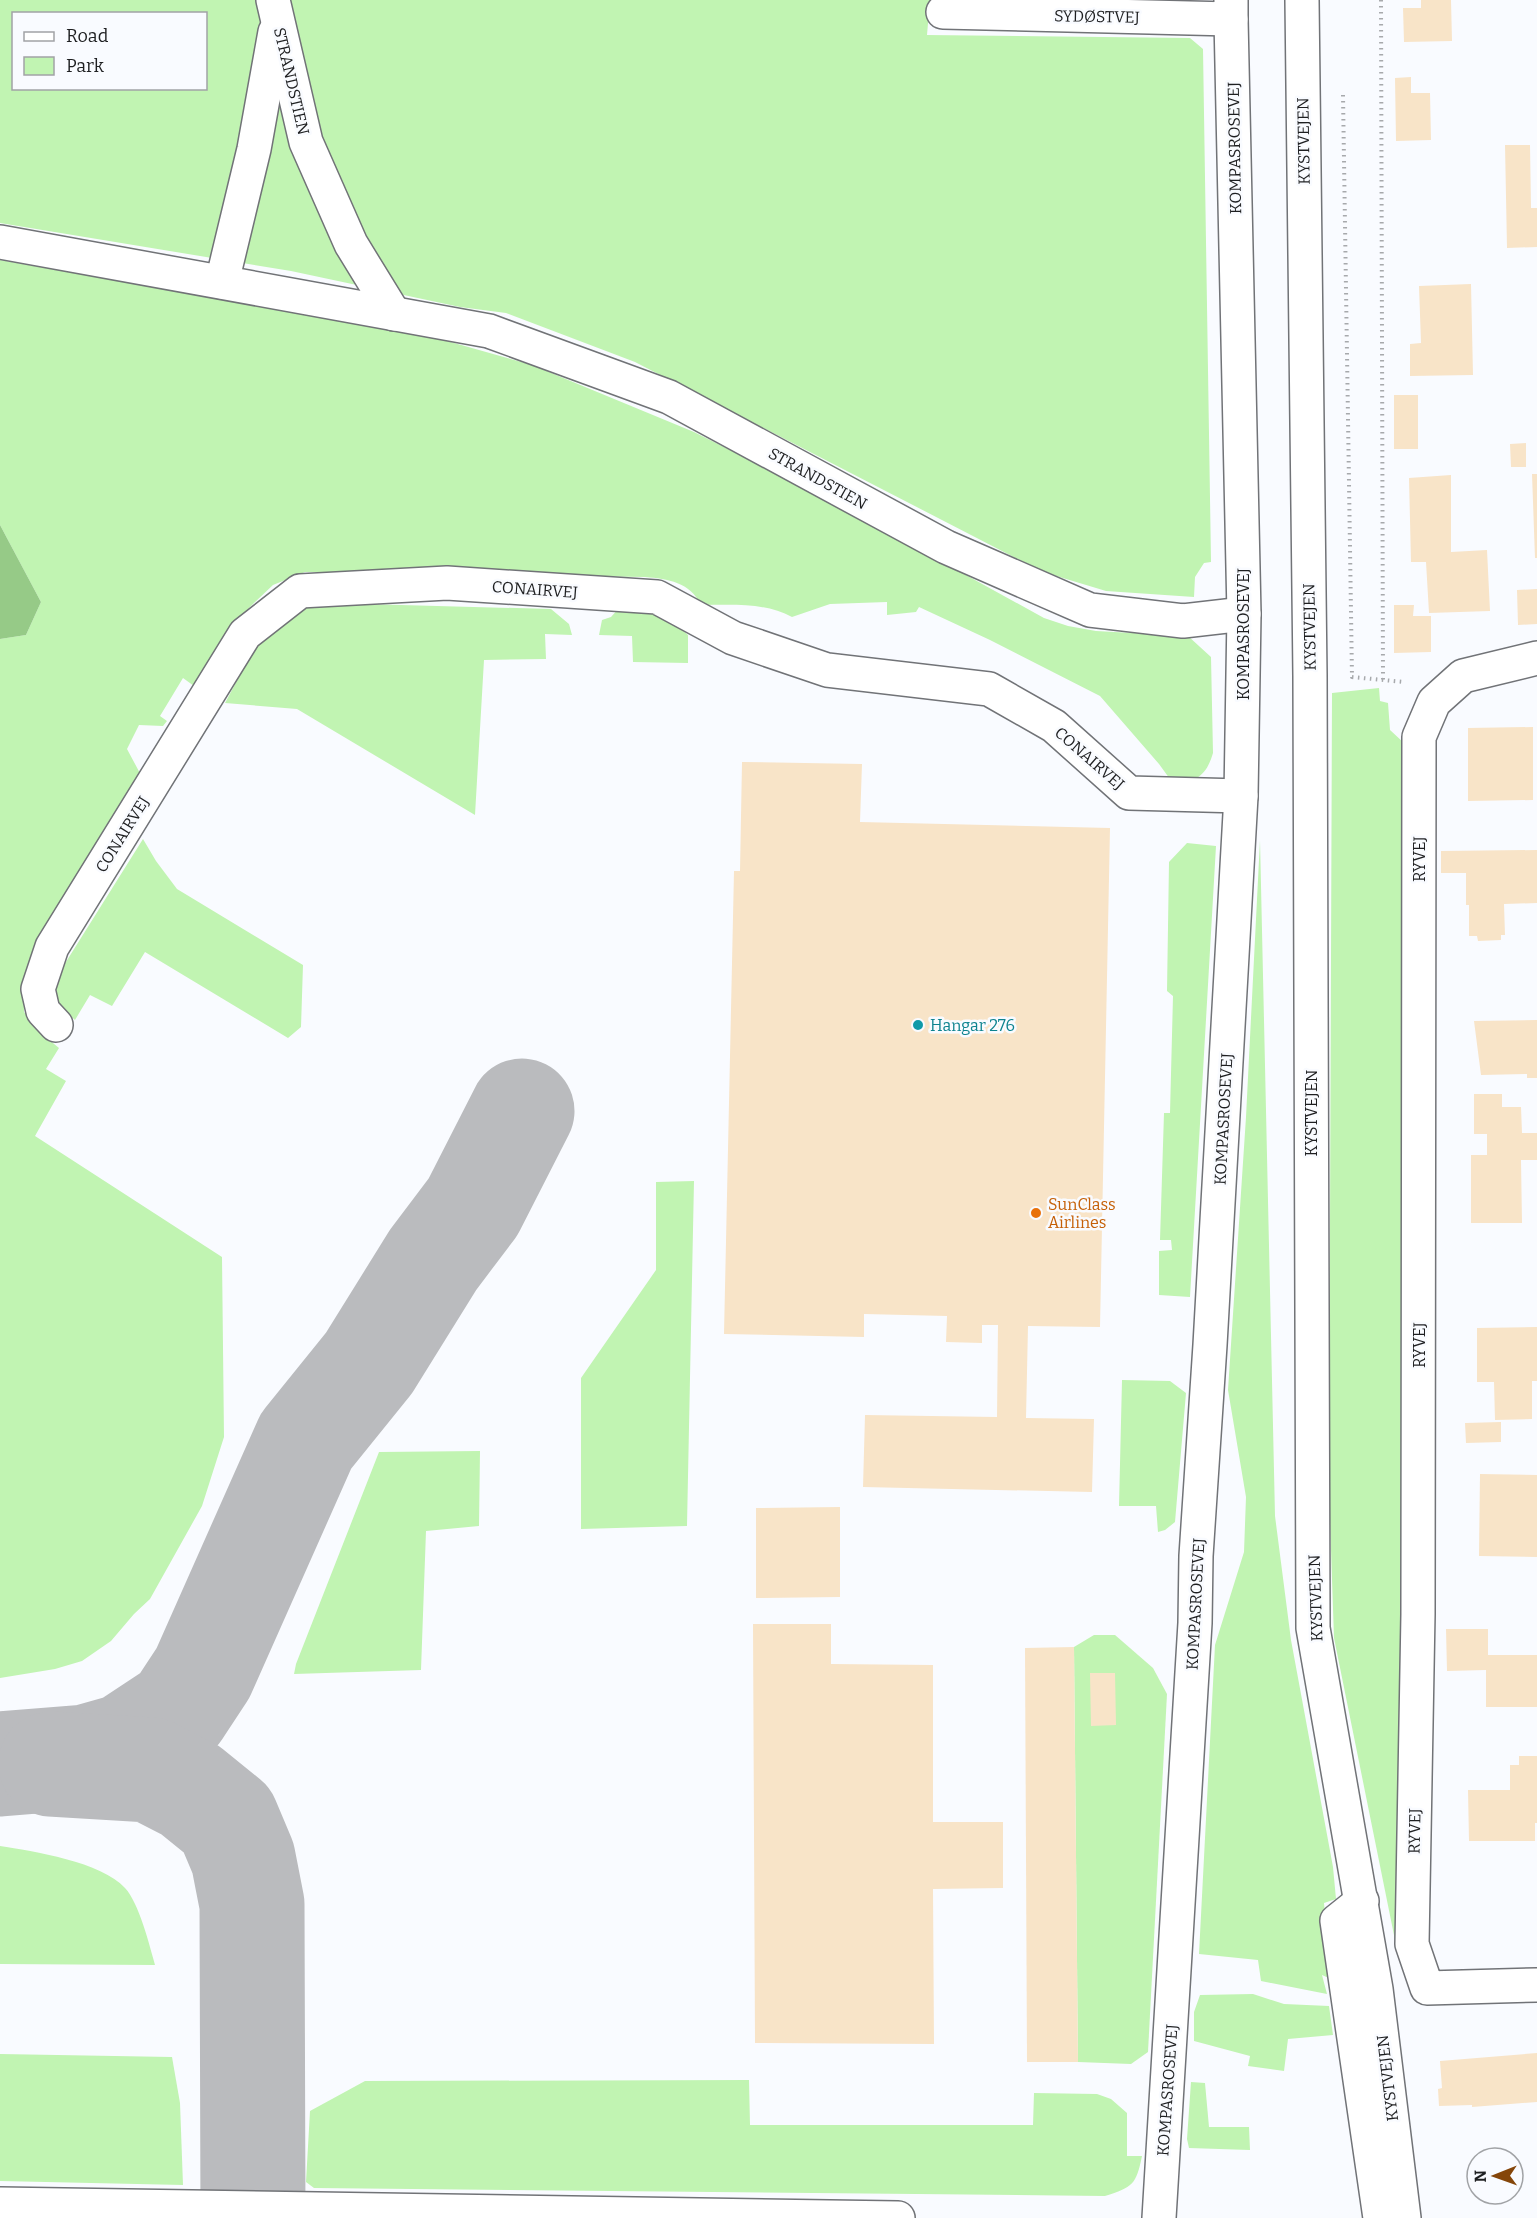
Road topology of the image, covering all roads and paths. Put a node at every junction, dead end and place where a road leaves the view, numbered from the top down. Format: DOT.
graph roads {
  1 [pos="1302,0"];
  2 [pos="1381,0"];
  3 [pos="275,10"];
  4 [pos="1231,10"];
  5 [pos="943,12"];
  6 [pos="1343,84"];
  7 [pos="0,242"];
  8 [pos="222,282"];
  9 [pos="394,314"];
  10 [pos="1244,614"];
  11 [pos="1537,658"];
  12 [pos="1383,680"];
  13 [pos="1434,702"];
  14 [pos="1241,796"];
  15 [pos="56,1024"];
  16 [pos="1362,1901"];
  17 [pos="1537,1985"];
  18 [pos="0,2204"];
  19 [pos="898,2218"];
  20 [pos="1159,2218"];
  21 [pos="1380,2218"];
  22 [pos="1404,2218"];
  1 -- 16 [label="street, KYSTVEJEN"];
  2 -- 12 [label="path"];
  3 -- 8 [label="street, STRANDSTIEN"];
  3 -- 9 [label="street, STRANDSTIEN"];
  4 -- 5 [label="street, SYDØSTVEJ"];
  4 -- 10 [label="street, KOMPASROSEVEJ"];
  6 -- 12 [label="path"];
  7 -- 8 [label="street, STRANDSTIEN"];
  8 -- 9 [label="street, STRANDSTIEN"];
  9 -- 10 [label="street, STRANDSTIEN"];
  10 -- 14 [label="street, KOMPASROSEVEJ"];
  11 -- 13 [label="street"];
  12 -- 13 [label="path"];
  13 -- 17 [label="street, RYVEJ"];
  14 -- 15 [label="street, CONAIRVEJ"];
  14 -- 20 [label="street, KOMPASROSEVEJ"];
  16 -- 21 [label="street"];
  16 -- 22 [label="street, KYSTVEJEN"];
  18 -- 19 [label="street"];
}
